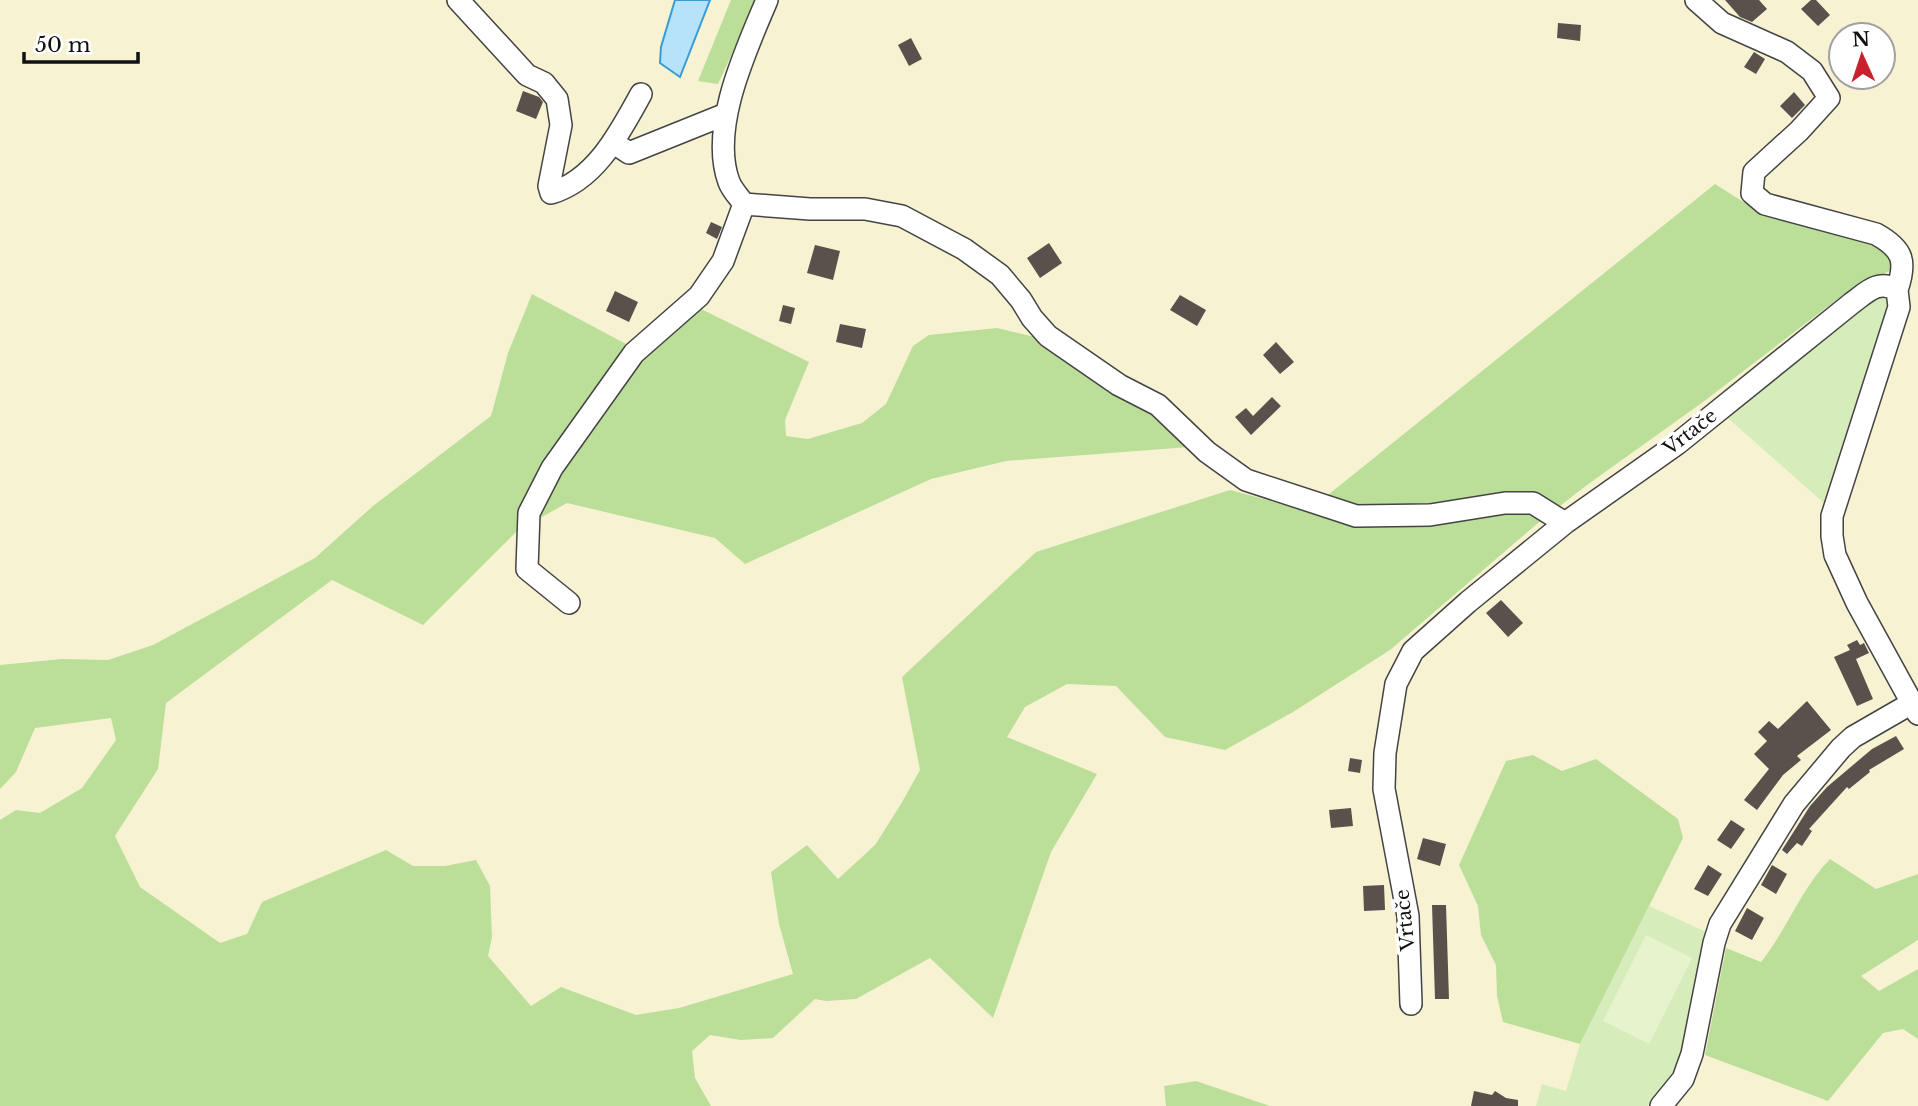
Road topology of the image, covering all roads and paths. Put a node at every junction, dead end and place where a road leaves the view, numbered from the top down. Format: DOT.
graph roads {
  1 [pos="458,0"];
  2 [pos="767,0"];
  3 [pos="1696,0"];
  4 [pos="642,94"];
  5 [pos="726,114"];
  6 [pos="614,143"];
  7 [pos="744,204"];
  8 [pos="1897,290"];
  9 [pos="1565,523"];
  10 [pos="569,603"];
  11 [pos="1915,708"];
  12 [pos="1411,1004"];
  13 [pos="1661,1106"];
  1 -- 6 [label="street"];
  2 -- 5 [label="street"];
  3 -- 8 [label="street"];
  4 -- 6 [label="street"];
  5 -- 6 [label="street"];
  5 -- 7 [label="street"];
  7 -- 9 [label="street"];
  7 -- 10 [label="street"];
  8 -- 9 [label="street, Vrtače"];
  8 -- 11 [label="street"];
  9 -- 12 [label="street, Vrtače"];
  11 -- 13 [label="street"];
}
